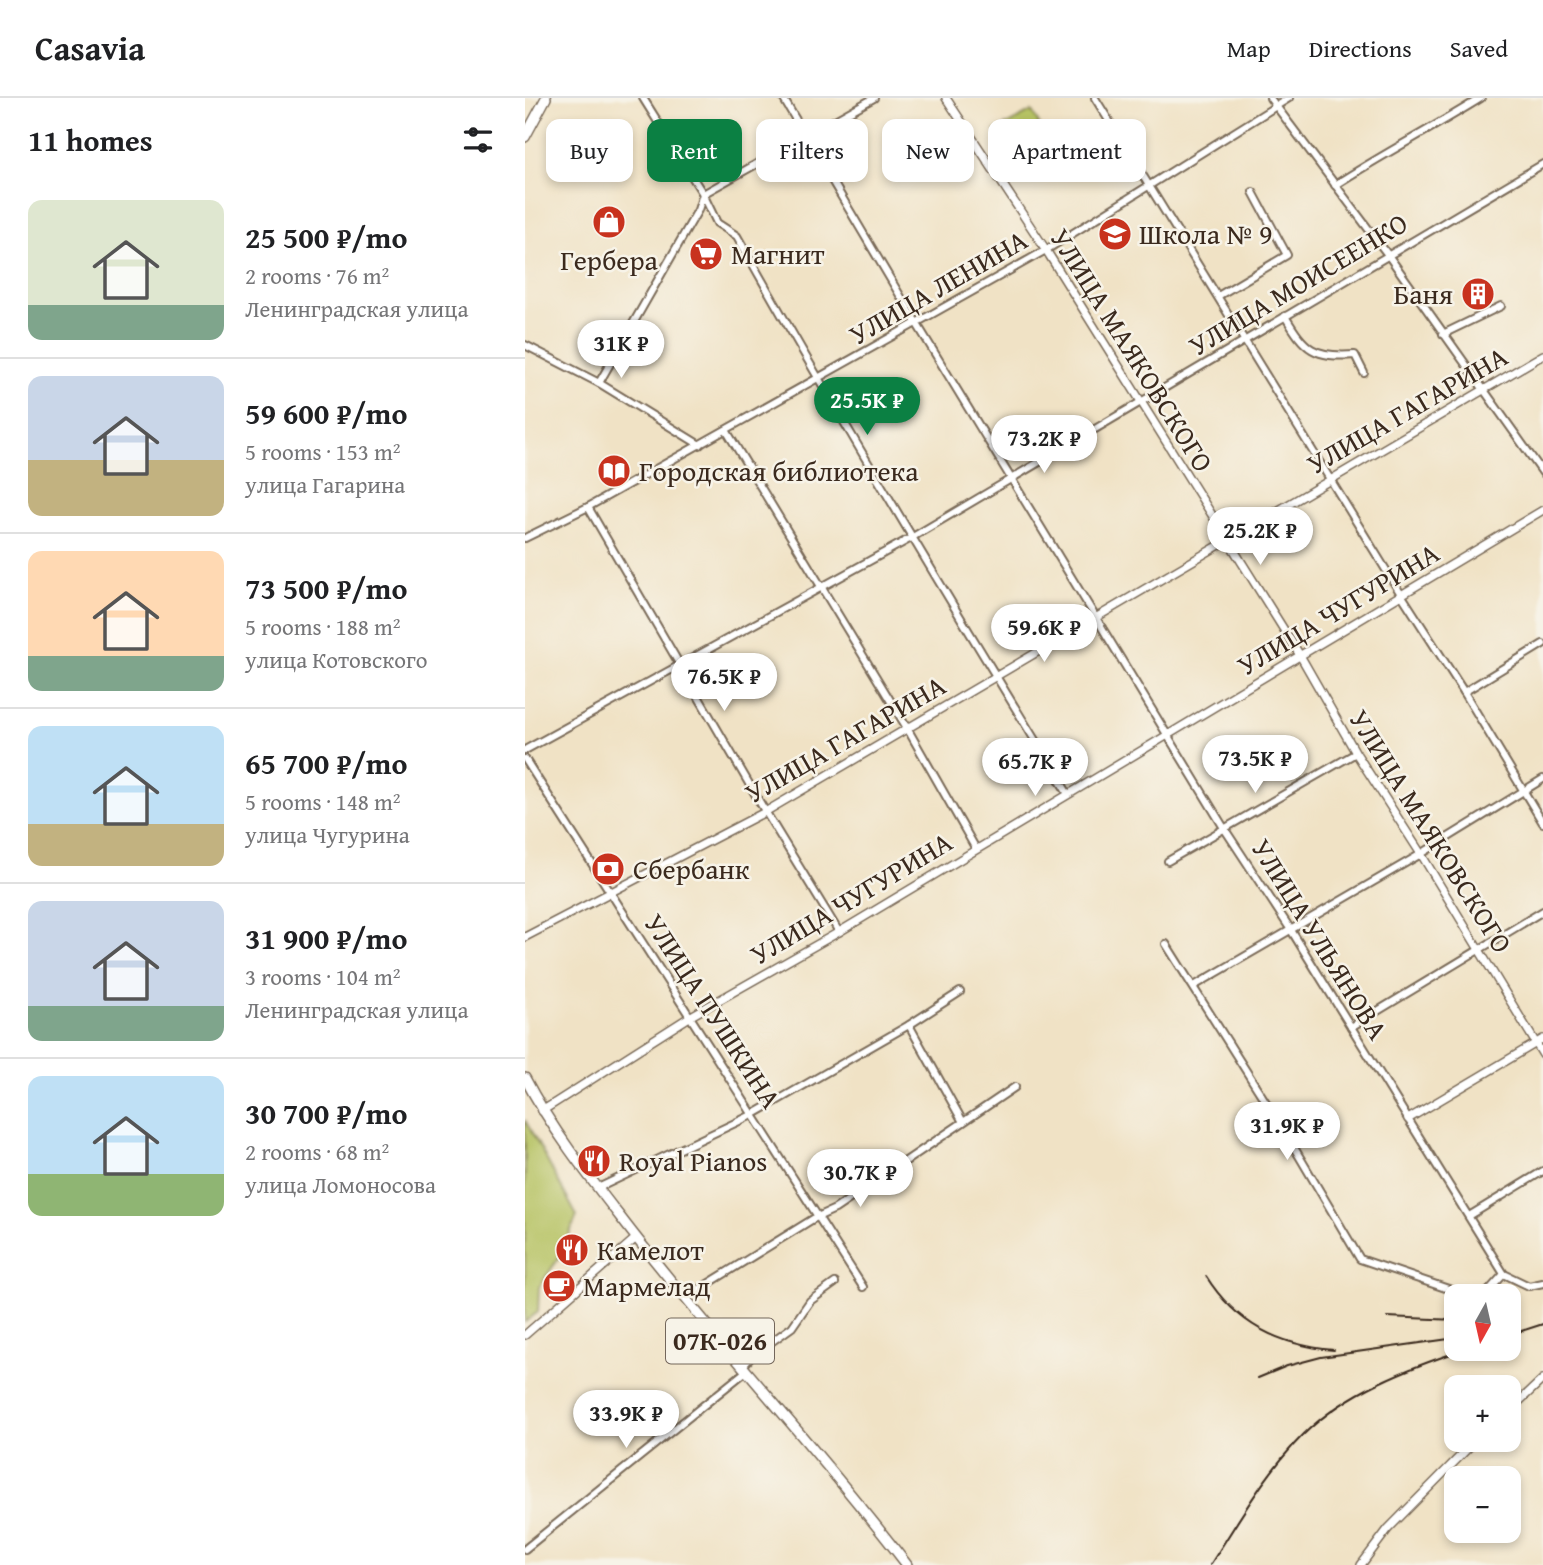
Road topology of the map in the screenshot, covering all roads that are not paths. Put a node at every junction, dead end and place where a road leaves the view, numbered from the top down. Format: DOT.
graph roads {
  1 [pos="546,98"];
  2 [pos="643,98"];
  3 [pos="783,98"];
  4 [pos="874,98"];
  5 [pos="946,98"];
  6 [pos="1095,98"];
  7 [pos="1271,98"];
  8 [pos="1289,98"];
  9 [pos="1481,98"];
  10 [pos="1276,106"];
  11 [pos="796,119"];
  12 [pos="836,119"];
  13 [pos="525,137"];
  14 [pos="756,164"];
  15 [pos="1543,164"];
  16 [pos="833,182"];
  17 [pos="1149,185"];
  18 [pos="1335,185"];
  19 [pos="1253,192"];
  20 [pos="703,194"];
  21 [pos="1046,250"];
  22 [pos="1388,255"];
  23 [pos="1218,296"];
  24 [pos="1501,306"];
  25 [pos="1285,316"];
  26 [pos="917,324"];
  27 [pos="1443,334"];
  28 [pos="1245,340"];
  29 [pos="525,345"];
  30 [pos="1543,355"];
  31 [pos="1364,373"];
  32 [pos="817,379"];
  33 [pos="599,383"];
  34 [pos="1482,390"];
  35 [pos="1140,402"];
  36 [pos="726,430"];
  37 [pos="700,445"];
  38 [pos="1543,473"];
  39 [pos="1011,478"];
  40 [pos="1330,478"];
  41 [pos="588,507"];
  42 [pos="1543,510"];
  43 [pos="525,538"];
  44 [pos="911,538"];
  45 [pos="1226,539"];
  46 [pos="821,587"];
  47 [pos="1402,595"];
  48 [pos="1096,616"];
  49 [pos="1543,643"];
  50 [pos="1301,657"];
  51 [pos="680,666"];
  52 [pos="995,676"];
  53 [pos="1464,692"];
  54 [pos="907,728"];
  55 [pos="1170,735"];
  56 [pos="525,750"];
  57 [pos="1356,753"];
  58 [pos="525,759"];
  59 [pos="1543,779"];
  60 [pos="1523,791"];
  61 [pos="1068,794"];
  62 [pos="765,812"];
  63 [pos="1543,823"];
  64 [pos="1224,828"];
  65 [pos="976,849"];
  66 [pos="1421,854"];
  67 [pos="1168,861"];
  68 [pos="611,892"];
  69 [pos="1543,911"];
  70 [pos="1291,930"];
  71 [pos="839,932"];
  72 [pos="525,937"];
  73 [pos="1166,944"];
  74 [pos="1479,950"];
  75 [pos="1193,986"];
  76 [pos="960,992"];
  77 [pos="691,1016"];
  78 [pos="909,1026"];
  79 [pos="1351,1027"];
  80 [pos="1539,1041"];
  81 [pos="1543,1055"];
  82 [pos="525,1078"];
  83 [pos="1015,1087"];
  84 [pos="542,1111"];
  85 [pos="754,1114"];
  86 [pos="1408,1119"];
  87 [pos="963,1122"];
  88 [pos="1543,1171"];
  89 [pos="598,1188"];
  90 [pos="1469,1216"];
  91 [pos="819,1217"];
  92 [pos="636,1238"];
  93 [pos="1504,1274"];
  94 [pos="835,1283"];
  95 [pos="1543,1283"];
  96 [pos="1495,1284"];
  97 [pos="863,1287"];
  98 [pos="1444,1287"];
  99 [pos="685,1298"];
  100 [pos="525,1335"];
  101 [pos="743,1369"];
  102 [pos="1543,1379"];
  103 [pos="1521,1400"];
  104 [pos="1464,1452"];
  105 [pos="525,1549"];
  106 [pos="907,1565"];
  107 [pos="1361,1565"];
  1 -- 13 [label="main road"];
  2 -- 20 [label="street"];
  3 -- 11 [label="street, УЛИЦА УЛЬЯНОВА"];
  4 -- 12 [label="street"];
  5 -- 21 [label="street, УЛИЦА МАЯКОВСКОГО"];
  6 -- 17 [label="street"];
  7 -- 10 [label="street"];
  8 -- 10 [label="street, УЛИЦА ЛЕНИНА"];
  9 -- 18 [label="street"];
  10 -- 17 [label="street, УЛИЦА ЛЕНИНА"];
  10 -- 18 [label="street"];
  14 -- 20 [label="street"];
  15 -- 22 [label="street, УЛИЦА МОИСЕЕНКО"];
  16 -- 26 [label="street, УЛИЦА УЛЬЯНОВА"];
  17 -- 21 [label="street, УЛИЦА ЛЕНИНА"];
  17 -- 23 [label="street"];
  18 -- 22 [label="street"];
  19 -- 23 [label="street"];
  20 -- 32 [label="street"];
  20 -- 33 [label="street"];
  21 -- 26 [label="street, УЛИЦА ЛЕНИНА"];
  21 -- 35 [label="street, УЛИЦА МАЯКОВСКОГО"];
  22 -- 25 [label="street, УЛИЦА МОИСЕЕНКО"];
  22 -- 27 [label="street"];
  23 -- 28 [label="street"];
  24 -- 27 [label="street"];
  25 -- 28 [label="street, УЛИЦА МОИСЕЕНКО"];
  25 -- 31 [label="street"];
  26 -- 32 [label="street, УЛИЦА ЛЕНИНА"];
  26 -- 39 [label="street, УЛИЦА УЛЬЯНОВА"];
  27 -- 34 [label="street"];
  28 -- 35 [label="street, УЛИЦА МОИСЕЕНКО"];
  28 -- 40 [label="street"];
  29 -- 33 [label="street"];
  30 -- 34 [label="street, УЛИЦА ГАГАРИНА"];
  32 -- 36 [label="street, УЛИЦА ЛЕНИНА"];
  32 -- 44 [label="street"];
  33 -- 37 [label="street"];
  34 -- 38 [label="street"];
  34 -- 40 [label="street, УЛИЦА ГАГАРИНА"];
  35 -- 39 [label="street, УЛИЦА МОИСЕЕНКО"];
  35 -- 45 [label="street, УЛИЦА МАЯКОВСКОГО"];
  36 -- 37 [label="street, УЛИЦА ЛЕНИНА"];
  36 -- 46 [label="street"];
  37 -- 41 [label="street, УЛИЦА ЛЕНИНА"];
  39 -- 44 [label="street, УЛИЦА МОИСЕЕНКО"];
  39 -- 48 [label="street, УЛИЦА УЛЬЯНОВА"];
  40 -- 45 [label="street, УЛИЦА ГАГАРИНА"];
  40 -- 47 [label="street"];
  41 -- 43 [label="street, УЛИЦА ЛЕНИНА"];
  41 -- 51 [label="street"];
  42 -- 47 [label="street, УЛИЦА ЧУГУРИНА"];
  44 -- 46 [label="street, УЛИЦА МОИСЕЕНКО"];
  44 -- 52 [label="street"];
  45 -- 48 [label="street, УЛИЦА ГАГАРИНА"];
  45 -- 50 [label="street, УЛИЦА МАЯКОВСКОГО"];
  46 -- 51 [label="street, УЛИЦА МОИСЕЕНКО"];
  46 -- 54 [label="street"];
  47 -- 50 [label="street, УЛИЦА ЧУГУРИНА"];
  47 -- 53 [label="street"];
  48 -- 52 [label="street, УЛИЦА ГАГАРИНА"];
  48 -- 55 [label="street, УЛИЦА УЛЬЯНОВА"];
  49 -- 53 [label="street"];
  50 -- 55 [label="street, УЛИЦА ЧУГУРИНА"];
  50 -- 57 [label="street, УЛИЦА МАЯКОВСКОГО"];
  51 -- 56 [label="street, УЛИЦА МОИСЕЕНКО"];
  51 -- 62 [label="street"];
  52 -- 54 [label="street, УЛИЦА ГАГАРИНА"];
  52 -- 61 [label="street"];
  53 -- 60 [label="street"];
  54 -- 62 [label="street, УЛИЦА ГАГАРИНА"];
  54 -- 65 [label="street"];
  55 -- 61 [label="street, УЛИЦА ЧУГУРИНА"];
  55 -- 64 [label="street, УЛИЦА УЛЬЯНОВА"];
  57 -- 64 [label="street"];
  57 -- 66 [label="street, УЛИЦА МАЯКОВСКОГО"];
  58 -- 68 [label="street, УЛИЦА ПУШКИНА"];
  59 -- 60 [label="street"];
  60 -- 63 [label="street"];
  60 -- 66 [label="street"];
  61 -- 65 [label="street, УЛИЦА ЧУГУРИНА"];
  62 -- 68 [label="street, УЛИЦА ГАГАРИНА"];
  62 -- 71 [label="street"];
  64 -- 67 [label="street"];
  64 -- 70 [label="street, УЛИЦА УЛЬЯНОВА"];
  65 -- 71 [label="street, УЛИЦА ЧУГУРИНА"];
  66 -- 70 [label="street"];
  66 -- 74 [label="street, УЛИЦА МАЯКОВСКОГО"];
  68 -- 72 [label="street, УЛИЦА ГАГАРИНА"];
  68 -- 77 [label="street, УЛИЦА ПУШКИНА"];
  69 -- 74 [label="street"];
  70 -- 75 [label="street"];
  70 -- 79 [label="street, УЛИЦА УЛЬЯНОВА"];
  71 -- 77 [label="street, УЛИЦА ЧУГУРИНА"];
  73 -- 75 [label="street"];
  74 -- 79 [label="street"];
  74 -- 80 [label="street, УЛИЦА МАЯКОВСКОГО"];
  75 -- 98 [label="street"];
  76 -- 78 [label="street"];
  77 -- 84 [label="street, УЛИЦА ЧУГУРИНА"];
  77 -- 85 [label="street, УЛИЦА ПУШКИНА"];
  78 -- 85 [label="street"];
  78 -- 87 [label="street"];
  79 -- 86 [label="street, УЛИЦА УЛЬЯНОВА"];
  80 -- 81 [label="street, УЛИЦА МАЯКОВСКОГО"];
  80 -- 86 [label="street"];
  82 -- 84 [label="main road, 07К-026"];
  83 -- 87 [label="street"];
  84 -- 89 [label="main road, 07К-026"];
  85 -- 89 [label="street"];
  85 -- 91 [label="street, УЛИЦА ПУШКИНА"];
  86 -- 90 [label="street, УЛИЦА УЛЬЯНОВА"];
  87 -- 91 [label="street"];
  88 -- 90 [label="street"];
  89 -- 92 [label="main road, 07К-026"];
  90 -- 93 [label="street, УЛИЦА УЛЬЯНОВА"];
  91 -- 97 [label="street, УЛИЦА ПУШКИНА"];
  91 -- 99 [label="street"];
  92 -- 99 [label="main road, 07К-026"];
  92 -- 100 [label="street"];
  93 -- 95 [label="street"];
  93 -- 96 [label="street"];
  94 -- 101 [label="street"];
  99 -- 101 [label="main road, 07К-026"];
  101 -- 105 [label="street"];
  101 -- 106 [label="main road, 07К-026"];
  102 -- 103 [label="street"];
  104 -- 107 [label="street"];
}
